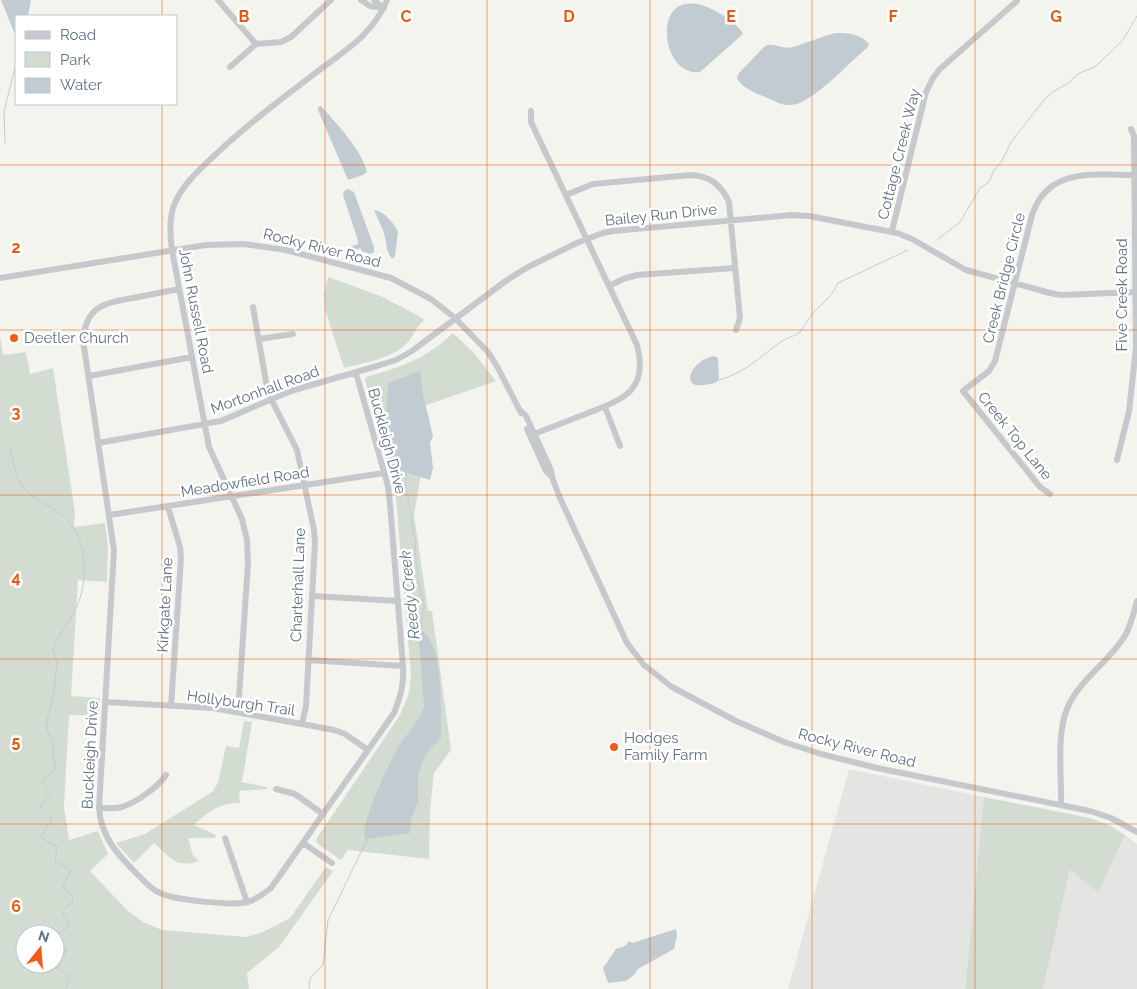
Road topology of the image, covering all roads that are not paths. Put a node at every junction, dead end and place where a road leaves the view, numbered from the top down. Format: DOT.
graph roads {
  1 [pos="218,0"];
  2 [pos="331,0"];
  3 [pos="361,0"];
  4 [pos="374,0"];
  5 [pos="387,0"];
  6 [pos="1017,1"];
  7 [pos="384,8"];
  8 [pos="256,44"];
  9 [pos="230,67"];
  10 [pos="531,111"];
  11 [pos="1131,129"];
  12 [pos="1134,175"];
  13 [pos="566,195"];
  14 [pos="731,220"];
  15 [pos="892,231"];
  16 [pos="587,240"];
  17 [pos="172,250"];
  18 [pos="735,268"];
  19 [pos="0,278"];
  20 [pos="1015,284"];
  21 [pos="609,286"];
  22 [pos="179,289"];
  23 [pos="1136,292"];
  24 [pos="253,307"];
  25 [pos="455,318"];
  26 [pos="736,330"];
  27 [pos="293,334"];
  28 [pos="259,339"];
  29 [pos="192,357"];
  30 [pos="356,373"];
  31 [pos="88,376"];
  32 [pos="963,391"];
  33 [pos="271,399"];
  34 [pos="605,407"];
  35 [pos="520,410"];
  36 [pos="205,424"];
  37 [pos="534,434"];
  38 [pos="98,443"];
  39 [pos="620,446"];
  40 [pos="1117,460"];
  41 [pos="384,473"];
  42 [pos="552,477"];
  43 [pos="304,485"];
  44 [pos="1050,494"];
  45 [pos="231,497"];
  46 [pos="168,507"];
  47 [pos="109,515"];
  48 [pos="312,596"];
  49 [pos="398,601"];
  50 [pos="1137,601"];
  51 [pos="308,660"];
  52 [pos="403,666"];
  53 [pos="105,702"];
  54 [pos="172,706"];
  55 [pos="238,712"];
  56 [pos="302,724"];
  57 [pos="368,750"];
  58 [pos="166,775"];
  59 [pos="276,789"];
  60 [pos="1062,805"];
  61 [pos="98,808"];
  62 [pos="323,814"];
  63 [pos="1137,832"];
  64 [pos="225,838"];
  65 [pos="303,843"];
  66 [pos="332,863"];
  67 [pos="247,902"];
  1 -- 8 [label="street"];
  2 -- 8 [label="street"];
  3 -- 7 [label="street"];
  4 -- 7 [label="street"];
  5 -- 7 [label="street, John Russell Road"];
  6 -- 15 [label="street, Cottage Creek Way"];
  7 -- 17 [label="street, John Russell Road"];
  8 -- 9 [label="street"];
  10 -- 13 [label="street"];
  11 -- 12 [label="street, Five Creek Road"];
  12 -- 20 [label="street, Creek Bridge Circle"];
  12 -- 23 [label="street, Five Creek Road"];
  13 -- 14 [label="street"];
  13 -- 16 [label="street"];
  14 -- 15 [label="street, Bailey Run Drive"];
  14 -- 16 [label="street, Bailey Run Drive"];
  14 -- 18 [label="street"];
  15 -- 20 [label="street, Bailey Run Drive"];
  16 -- 21 [label="street"];
  16 -- 25 [label="street, Bailey Run Drive"];
  17 -- 19 [label="street, Rocky River Road"];
  17 -- 22 [label="street, John Russell Road"];
  17 -- 25 [label="street, Rocky River Road"];
  18 -- 21 [label="street"];
  18 -- 26 [label="street"];
  20 -- 23 [label="street, Bailey Run Drive"];
  20 -- 32 [label="street, Creek Bridge Circle"];
  21 -- 34 [label="street"];
  22 -- 29 [label="street, John Russell Road"];
  22 -- 31 [label="street, Buckleigh Drive"];
  23 -- 40 [label="street, Five Creek Road"];
  24 -- 28 [label="street, Charterhall Lane"];
  25 -- 30 [label="street, Mortonhall Road"];
  25 -- 35 [label="street, Rocky River Road"];
  27 -- 28 [label="street"];
  28 -- 33 [label="street, Charterhall Lane"];
  29 -- 31 [label="street"];
  29 -- 36 [label="street, John Russell Road"];
  30 -- 33 [label="street, Mortonhall Road"];
  30 -- 41 [label="street, Buckleigh Drive"];
  31 -- 38 [label="street, Buckleigh Drive"];
  32 -- 44 [label="street, Creek Top Lane"];
  33 -- 36 [label="street, Mortonhall Road"];
  33 -- 43 [label="street, Charterhall Lane"];
  34 -- 37 [label="street"];
  34 -- 39 [label="street"];
  35 -- 37 [label="street, Rocky River Road"];
  35 -- 42 [label="street, Rocky River Road"];
  36 -- 38 [label="street, Mortonhall Road"];
  36 -- 45 [label="street, John Russell Road"];
  37 -- 42 [label="street, Rocky River Road"];
  38 -- 47 [label="street, Buckleigh Drive"];
  41 -- 43 [label="street, Meadowfield Road"];
  41 -- 49 [label="street, Buckleigh Drive"];
  42 -- 60 [label="street, Rocky River Road"];
  43 -- 45 [label="street, Meadowfield Road"];
  43 -- 48 [label="street, Charterhall Lane"];
  45 -- 46 [label="street, Meadowfield Road"];
  45 -- 55 [label="street, John Russell Road"];
  46 -- 47 [label="street, Meadowfield Road"];
  46 -- 54 [label="street, Kirkgate Lane"];
  47 -- 53 [label="street, Buckleigh Drive"];
  48 -- 49 [label="street"];
  48 -- 51 [label="street, Charterhall Lane"];
  49 -- 52 [label="street, Buckleigh Drive"];
  50 -- 60 [label="street"];
  51 -- 52 [label="street"];
  51 -- 56 [label="street, Charterhall Lane"];
  52 -- 57 [label="street, Buckleigh Drive"];
  53 -- 54 [label="street, Hollyburgh Trail"];
  53 -- 61 [label="street, Buckleigh Drive"];
  54 -- 55 [label="street, Hollyburgh Trail"];
  55 -- 56 [label="street, Hollyburgh Trail"];
  56 -- 57 [label="street, Hollyburgh Trail"];
  57 -- 62 [label="street, Buckleigh Drive"];
  58 -- 61 [label="street"];
  59 -- 62 [label="street"];
  60 -- 63 [label="street, Rocky River Road"];
  61 -- 67 [label="street, Buckleigh Drive"];
  62 -- 65 [label="street, Buckleigh Drive"];
  64 -- 67 [label="street"];
  65 -- 66 [label="street"];
  65 -- 67 [label="street, Buckleigh Drive"];
}
